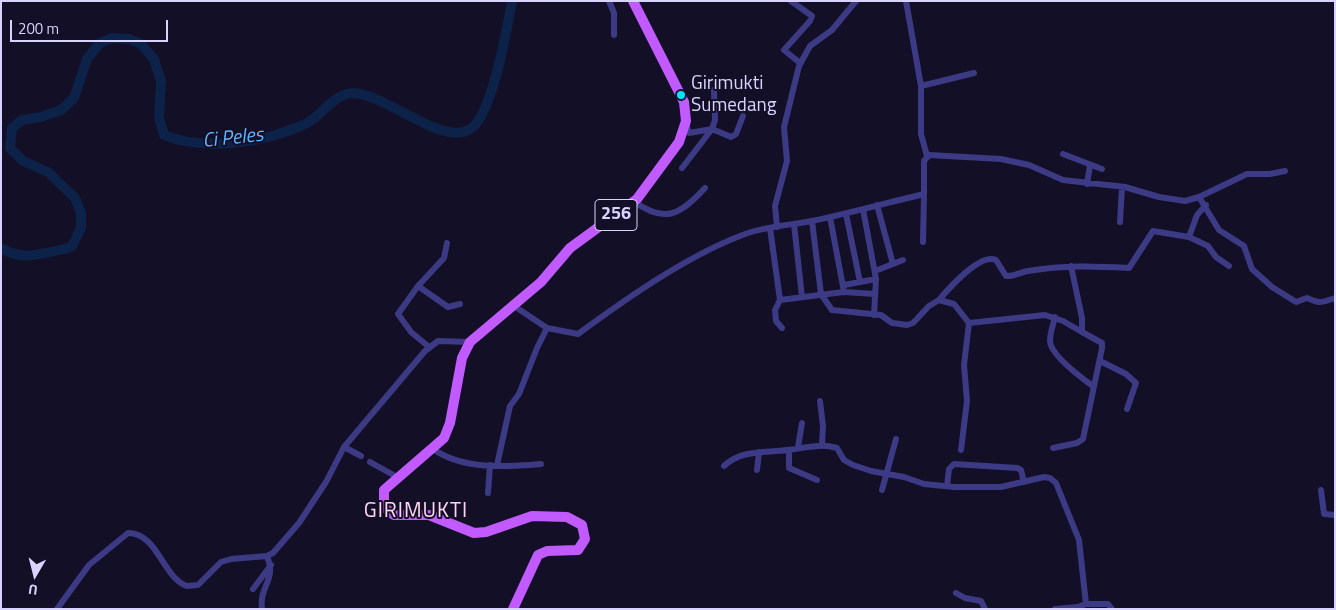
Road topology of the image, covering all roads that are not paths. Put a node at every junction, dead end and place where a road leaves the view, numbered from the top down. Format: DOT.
graph roads {
  1 [pos="609,1"];
  2 [pos="634,1"];
  3 [pos="791,1"];
  4 [pos="856,1"];
  5 [pos="906,1"];
  6 [pos="614,35"];
  7 [pos="800,63"];
  8 [pos="974,73"];
  9 [pos="921,86"];
  10 [pos="714,90"];
  11 [pos="743,116"];
  12 [pos="686,121"];
  13 [pos="712,129"];
  14 [pos="1063,154"];
  15 [pos="927,156"];
  16 [pos="1090,165"];
  17 [pos="682,168"];
  18 [pos="1102,169"];
  19 [pos="1285,171"];
  20 [pos="1087,184"];
  21 [pos="1122,186"];
  22 [pos="704,188"];
  23 [pos="924,194"];
  24 [pos="1199,198"];
  25 [pos="633,202"];
  26 [pos="877,205"];
  27 [pos="1206,205"];
  28 [pos="862,209"];
  29 [pos="846,214"];
  30 [pos="830,217"];
  31 [pos="812,221"];
  32 [pos="1120,222"];
  33 [pos="794,224"];
  34 [pos="774,227"];
  35 [pos="1189,237"];
  36 [pos="923,242"];
  37 [pos="448,243"];
  38 [pos="903,260"];
  39 [pos="893,264"];
  40 [pos="1071,266"];
  41 [pos="1230,266"];
  42 [pos="875,275"];
  43 [pos="860,282"];
  44 [pos="418,286"];
  45 [pos="844,289"];
  46 [pos="821,294"];
  47 [pos="875,294"];
  48 [pos="802,297"];
  49 [pos="1335,298"];
  50 [pos="780,300"];
  51 [pos="938,300"];
  52 [pos="460,304"];
  53 [pos="514,306"];
  54 [pos="874,315"];
  55 [pos="1055,317"];
  56 [pos="969,323"];
  57 [pos="548,328"];
  58 [pos="782,328"];
  59 [pos="1082,332"];
  60 [pos="470,342"];
  61 [pos="428,347"];
  62 [pos="1100,361"];
  63 [pos="1094,387"];
  64 [pos="820,401"];
  65 [pos="1127,409"];
  66 [pos="802,424"];
  67 [pos="896,438"];
  68 [pos="822,446"];
  69 [pos="344,447"];
  70 [pos="798,447"];
  71 [pos="1053,448"];
  72 [pos="433,449"];
  73 [pos="789,450"];
  74 [pos="961,450"];
  75 [pos="759,452"];
  76 [pos="361,456"];
  77 [pos="370,462"];
  78 [pos="541,464"];
  79 [pos="490,465"];
  80 [pos="497,465"];
  81 [pos="724,466"];
  82 [pos="757,470"];
  83 [pos="887,474"];
  84 [pos="397,477"];
  85 [pos="817,480"];
  86 [pos="1024,482"];
  87 [pos="947,486"];
  88 [pos="882,490"];
  89 [pos="1321,490"];
  90 [pos="488,494"];
  91 [pos="1335,515"];
  92 [pos="267,556"];
  93 [pos="271,565"];
  94 [pos="253,589"];
  95 [pos="956,593"];
  96 [pos="1086,604"];
  97 [pos="57,609"];
  98 [pos="262,609"];
  99 [pos="513,609"];
  100 [pos="985,609"];
  101 [pos="1055,609"];
  102 [pos="1112,609"];
  1 -- 6 [label="street"];
  2 -- 12 [label="main road, 256"];
  3 -- 7 [label="street"];
  4 -- 7 [label="street"];
  5 -- 9 [label="street"];
  7 -- 34 [label="street"];
  8 -- 9 [label="street"];
  9 -- 15 [label="street"];
  10 -- 13 [label="street"];
  11 -- 13 [label="street"];
  12 -- 13 [label="street"];
  12 -- 25 [label="main road, 256"];
  13 -- 17 [label="street"];
  14 -- 16 [label="street"];
  15 -- 20 [label="street"];
  15 -- 23 [label="street"];
  16 -- 18 [label="street"];
  16 -- 20 [label="street"];
  19 -- 24 [label="street"];
  20 -- 21 [label="street"];
  21 -- 24 [label="street"];
  21 -- 32 [label="street"];
  22 -- 25 [label="street"];
  23 -- 26 [label="street"];
  23 -- 36 [label="street"];
  24 -- 27 [label="street"];
  25 -- 53 [label="main road, 256"];
  26 -- 28 [label="street"];
  26 -- 39 [label="street"];
  27 -- 35 [label="street"];
  27 -- 49 [label="street"];
  28 -- 29 [label="street"];
  28 -- 42 [label="street"];
  29 -- 30 [label="street"];
  29 -- 43 [label="street"];
  30 -- 31 [label="street"];
  30 -- 45 [label="street"];
  31 -- 33 [label="street"];
  31 -- 46 [label="street"];
  33 -- 34 [label="street"];
  33 -- 48 [label="street"];
  34 -- 50 [label="street"];
  34 -- 57 [label="street"];
  35 -- 40 [label="street"];
  35 -- 41 [label="street"];
  37 -- 44 [label="street"];
  38 -- 39 [label="street"];
  39 -- 42 [label="street"];
  40 -- 51 [label="street"];
  40 -- 59 [label="street"];
  42 -- 43 [label="street"];
  42 -- 47 [label="street"];
  43 -- 45 [label="street"];
  44 -- 52 [label="street"];
  44 -- 61 [label="street"];
  45 -- 46 [label="street"];
  45 -- 47 [label="street"];
  46 -- 48 [label="street"];
  46 -- 54 [label="street"];
  47 -- 54 [label="street"];
  48 -- 50 [label="street"];
  50 -- 58 [label="street"];
  51 -- 54 [label="street"];
  51 -- 56 [label="street"];
  53 -- 57 [label="street"];
  53 -- 60 [label="main road, 256"];
  55 -- 56 [label="street"];
  55 -- 59 [label="street"];
  55 -- 63 [label="street"];
  56 -- 74 [label="street"];
  57 -- 80 [label="street"];
  59 -- 62 [label="street"];
  60 -- 61 [label="street"];
  60 -- 72 [label="main road, 256"];
  61 -- 69 [label="street"];
  62 -- 63 [label="street"];
  62 -- 65 [label="street"];
  63 -- 71 [label="street"];
  64 -- 68 [label="street"];
  66 -- 70 [label="street"];
  67 -- 83 [label="street"];
  68 -- 70 [label="street"];
  68 -- 83 [label="street"];
  69 -- 76 [label="street"];
  69 -- 92 [label="street"];
  70 -- 73 [label="street"];
  72 -- 79 [label="street"];
  72 -- 84 [label="main road, 256"];
  73 -- 75 [label="street"];
  73 -- 85 [label="street"];
  75 -- 81 [label="street"];
  75 -- 82 [label="street"];
  77 -- 84 [label="street"];
  78 -- 80 [label="street"];
  79 -- 80 [label="street"];
  79 -- 90 [label="street"];
  83 -- 87 [label="street"];
  83 -- 88 [label="street"];
  84 -- 99 [label="main road, 256"];
  86 -- 87 [label="street"];
  86 -- 87 [label="street"];
  86 -- 96 [label="street"];
  89 -- 91 [label="street"];
  92 -- 93 [label="street"];
  92 -- 97 [label="street"];
  93 -- 94 [label="street"];
  93 -- 98 [label="street"];
  95 -- 100 [label="street"];
  96 -- 101 [label="street"];
  96 -- 102 [label="street"];
}
